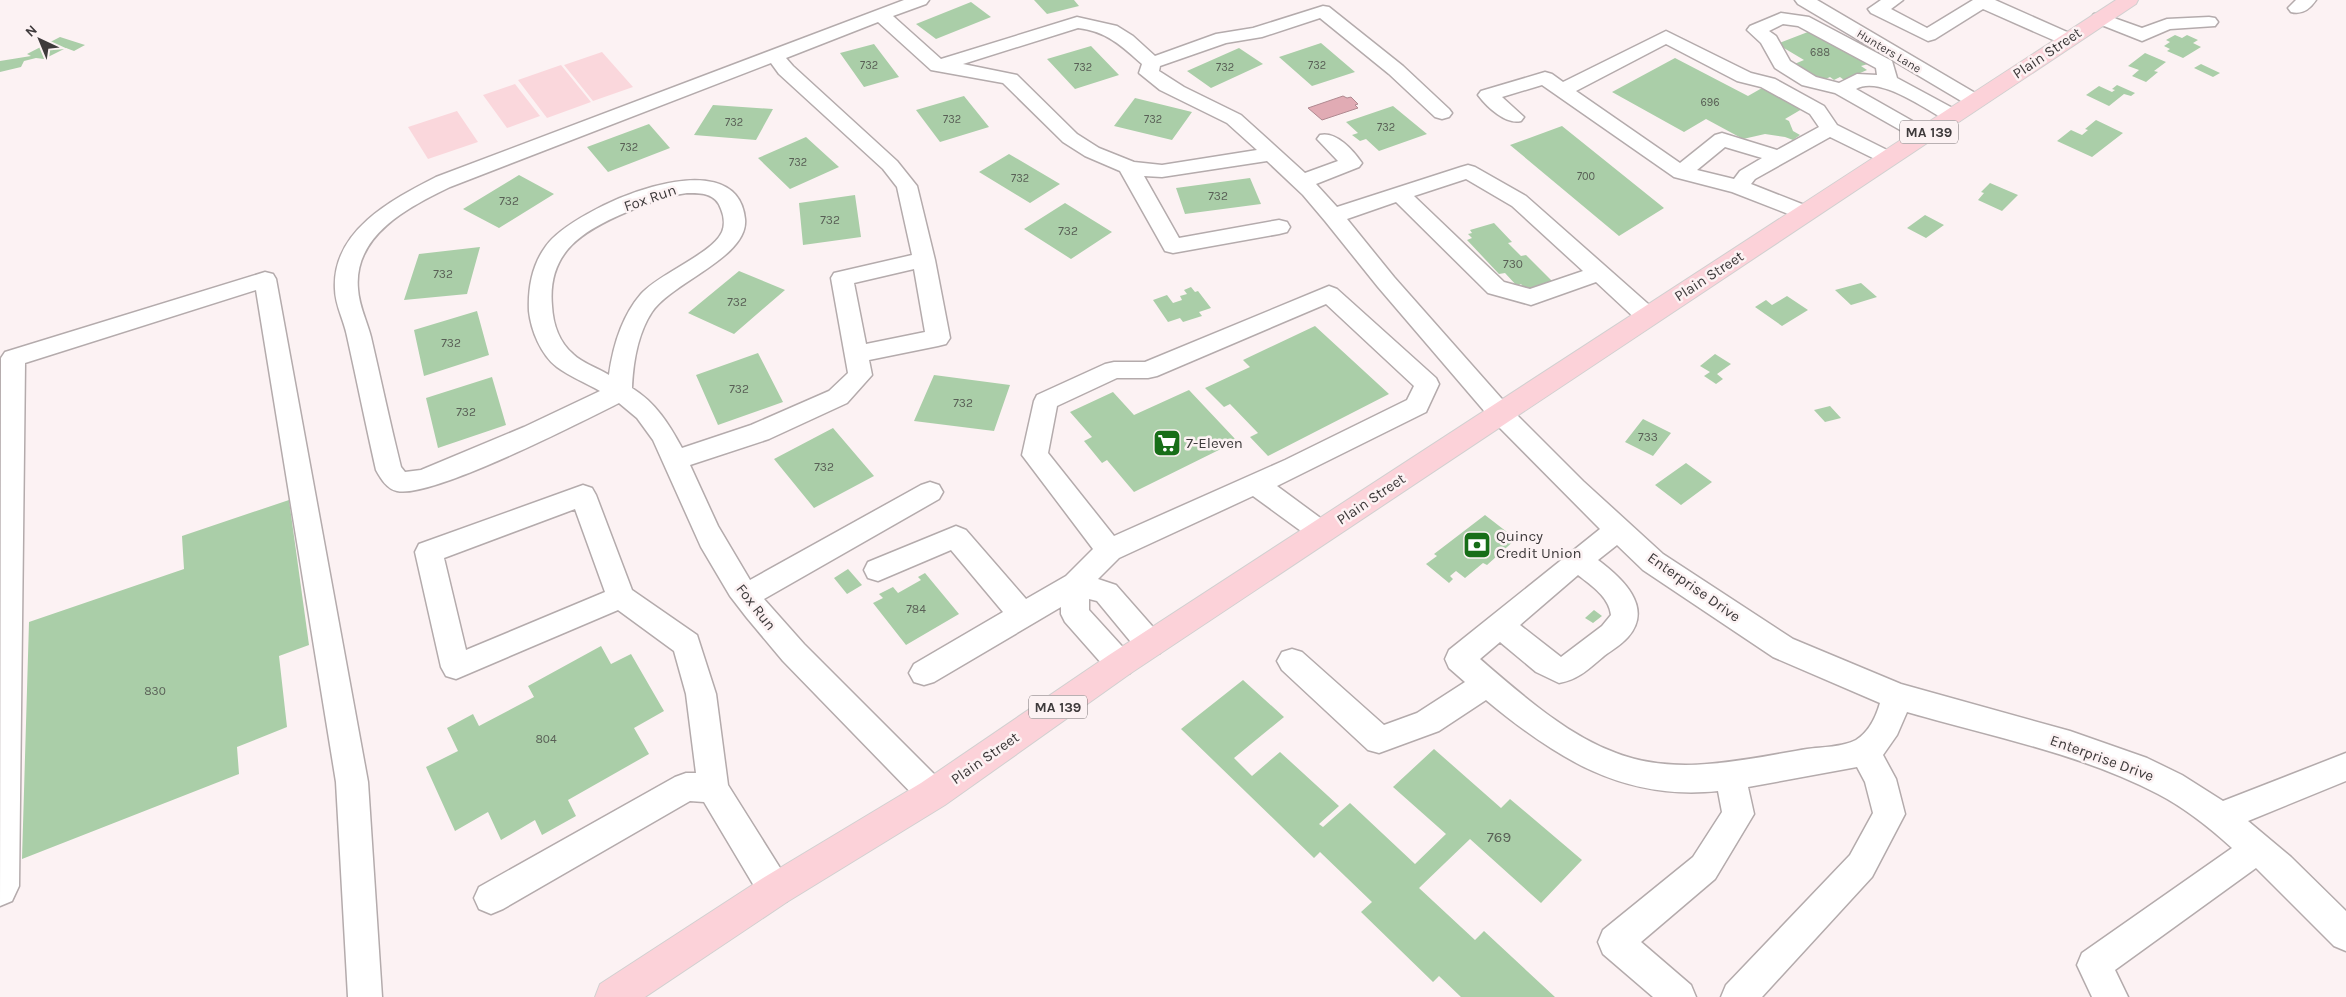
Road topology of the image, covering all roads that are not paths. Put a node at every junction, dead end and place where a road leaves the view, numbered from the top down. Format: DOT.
graph roads {
  1 [pos="920,0"];
  2 [pos="1804,0"];
  3 [pos="1894,0"];
  4 [pos="2129,0"];
  5 [pos="1985,1"];
  6 [pos="880,14"];
  7 [pos="2100,18"];
  8 [pos="2209,22"];
  9 [pos="2067,39"];
  10 [pos="774,54"];
  11 [pos="1152,63"];
  12 [pos="938,66"];
  13 [pos="1888,81"];
  14 [pos="1842,89"];
  15 [pos="1562,90"];
  16 [pos="1975,101"];
  17 [pos="1442,113"];
  18 [pos="1953,116"];
  19 [pos="1514,117"];
  20 [pos="1830,129"];
  21 [pos="1923,135"];
  22 [pos="1326,139"];
  23 [pos="1272,154"];
  24 [pos="1779,158"];
  25 [pos="1888,158"];
  26 [pos="1128,167"];
  27 [pos="1681,173"];
  28 [pos="1301,182"];
  29 [pos="1739,187"];
  30 [pos="1400,194"];
  31 [pos="1804,213"];
  32 [pos="1333,216"];
  33 [pos="1279,227"];
  34 [pos="924,260"];
  35 [pos="1599,273"];
  36 [pos="1647,316"];
  37 [pos="855,354"];
  38 [pos="7,358"];
  39 [pos="620,392"];
  40 [pos="1500,413"];
  41 [pos="675,460"];
  42 [pos="1255,484"];
  43 [pos="930,492"];
  44 [pos="1619,529"];
  45 [pos="1321,532"];
  46 [pos="1109,550"];
  47 [pos="1578,560"];
  48 [pos="878,570"];
  49 [pos="1076,584"];
  50 [pos="746,596"];
  51 [pos="621,597"];
  52 [pos="1023,616"];
  53 [pos="1500,625"];
  54 [pos="1150,644"];
  55 [pos="1292,661"];
  56 [pos="1120,664"];
  57 [pos="924,673"];
  58 [pos="1488,683"];
  59 [pos="1896,696"];
  60 [pos="1864,751"];
  61 [pos="2346,767"];
  62 [pos="1730,776"];
  63 [pos="713,788"];
  64 [pos="933,794"];
  65 [pos="2220,817"];
  66 [pos="2257,849"];
  67 [pos="0,890"];
  68 [pos="775,890"];
  69 [pos="491,898"];
  70 [pos="2346,934"];
  71 [pos="365,997"];
  72 [pos="613,997"];
  73 [pos="1679,997"];
  74 [pos="1738,997"];
  75 [pos="2111,997"];
  1 -- 6 [label="street"];
  2 -- 16 [label="street, Hunters Lane"];
  3 -- 5 [label="street"];
  4 -- 7 [label="main road, Plain Street / MA 139"];
  5 -- 9 [label="street"];
  6 -- 10 [label="street"];
  6 -- 12 [label="street"];
  7 -- 8 [label="street"];
  7 -- 9 [label="main road, Plain Street / MA 139"];
  9 -- 16 [label="main road, Plain Street / MA 139"];
  10 -- 34 [label="street"];
  10 -- 39 [label="street"];
  11 -- 12 [label="street"];
  11 -- 17 [label="street"];
  11 -- 23 [label="street, Enterprise Drive"];
  12 -- 26 [label="street"];
  13 -- 14 [label="street"];
  13 -- 14 [label="street"];
  13 -- 18 [label="street"];
  14 -- 21 [label="street"];
  15 -- 19 [label="lane"];
  15 -- 20 [label="street"];
  15 -- 27 [label="lane"];
  16 -- 18 [label="main road, Plain Street / MA 139"];
  18 -- 21 [label="main road, Plain Street / MA 139"];
  20 -- 24 [label="street"];
  20 -- 25 [label="street"];
  21 -- 25 [label="main road, Plain Street / MA 139"];
  22 -- 28 [label="street"];
  23 -- 26 [label="street"];
  23 -- 28 [label="street, Enterprise Drive"];
  24 -- 27 [label="street"];
  24 -- 29 [label="street"];
  25 -- 31 [label="main road, Plain Street / MA 139"];
  26 -- 33 [label="street"];
  27 -- 29 [label="lane"];
  28 -- 32 [label="street, Enterprise Drive"];
  29 -- 31 [label="lane"];
  30 -- 32 [label="street"];
  30 -- 35 [label="street"];
  30 -- 35 [label="street"];
  31 -- 36 [label="main road, Plain Street / MA 139"];
  32 -- 40 [label="street, Enterprise Drive"];
  34 -- 37 [label="street"];
  34 -- 37 [label="street"];
  35 -- 36 [label="street"];
  36 -- 40 [label="main road, Plain Street / MA 139"];
  37 -- 41 [label="street"];
  38 -- 67 [label="street"];
  38 -- 71 [label="street"];
  39 -- 39 [label="street, Fox Run"];
  39 -- 41 [label="street, Fox Run"];
  40 -- 44 [label="street, Enterprise Drive"];
  40 -- 45 [label="main road, Plain Street / MA 139"];
  41 -- 50 [label="street, Fox Run"];
  42 -- 45 [label="street"];
  42 -- 46 [label="street"];
  42 -- 46 [label="street"];
  43 -- 50 [label="street"];
  44 -- 47 [label="street"];
  44 -- 59 [label="street, Enterprise Drive"];
  45 -- 54 [label="main road, Plain Street / MA 139"];
  46 -- 49 [label="street"];
  47 -- 53 [label="street"];
  47 -- 53 [label="street"];
  48 -- 52 [label="street"];
  49 -- 52 [label="street"];
  49 -- 54 [label="street"];
  49 -- 56 [label="street"];
  50 -- 64 [label="street, Fox Run"];
  51 -- 51 [label="street"];
  51 -- 63 [label="street"];
  52 -- 57 [label="street"];
  53 -- 58 [label="street"];
  54 -- 56 [label="main road, Plain Street / MA 139"];
  55 -- 58 [label="street"];
  56 -- 64 [label="main road, Plain Street / MA 139"];
  58 -- 62 [label="street"];
  59 -- 60 [label="street"];
  59 -- 65 [label="street, Enterprise Drive"];
  60 -- 62 [label="street"];
  60 -- 74 [label="street"];
  61 -- 65 [label="street"];
  62 -- 73 [label="street"];
  63 -- 68 [label="street"];
  63 -- 69 [label="street"];
  64 -- 68 [label="main road, Plain Street / MA 139"];
  65 -- 66 [label="street, Enterprise Drive"];
  66 -- 70 [label="street, Enterprise Drive"];
  66 -- 75 [label="street"];
  68 -- 72 [label="main road, Plain Street / MA 139"];
}
